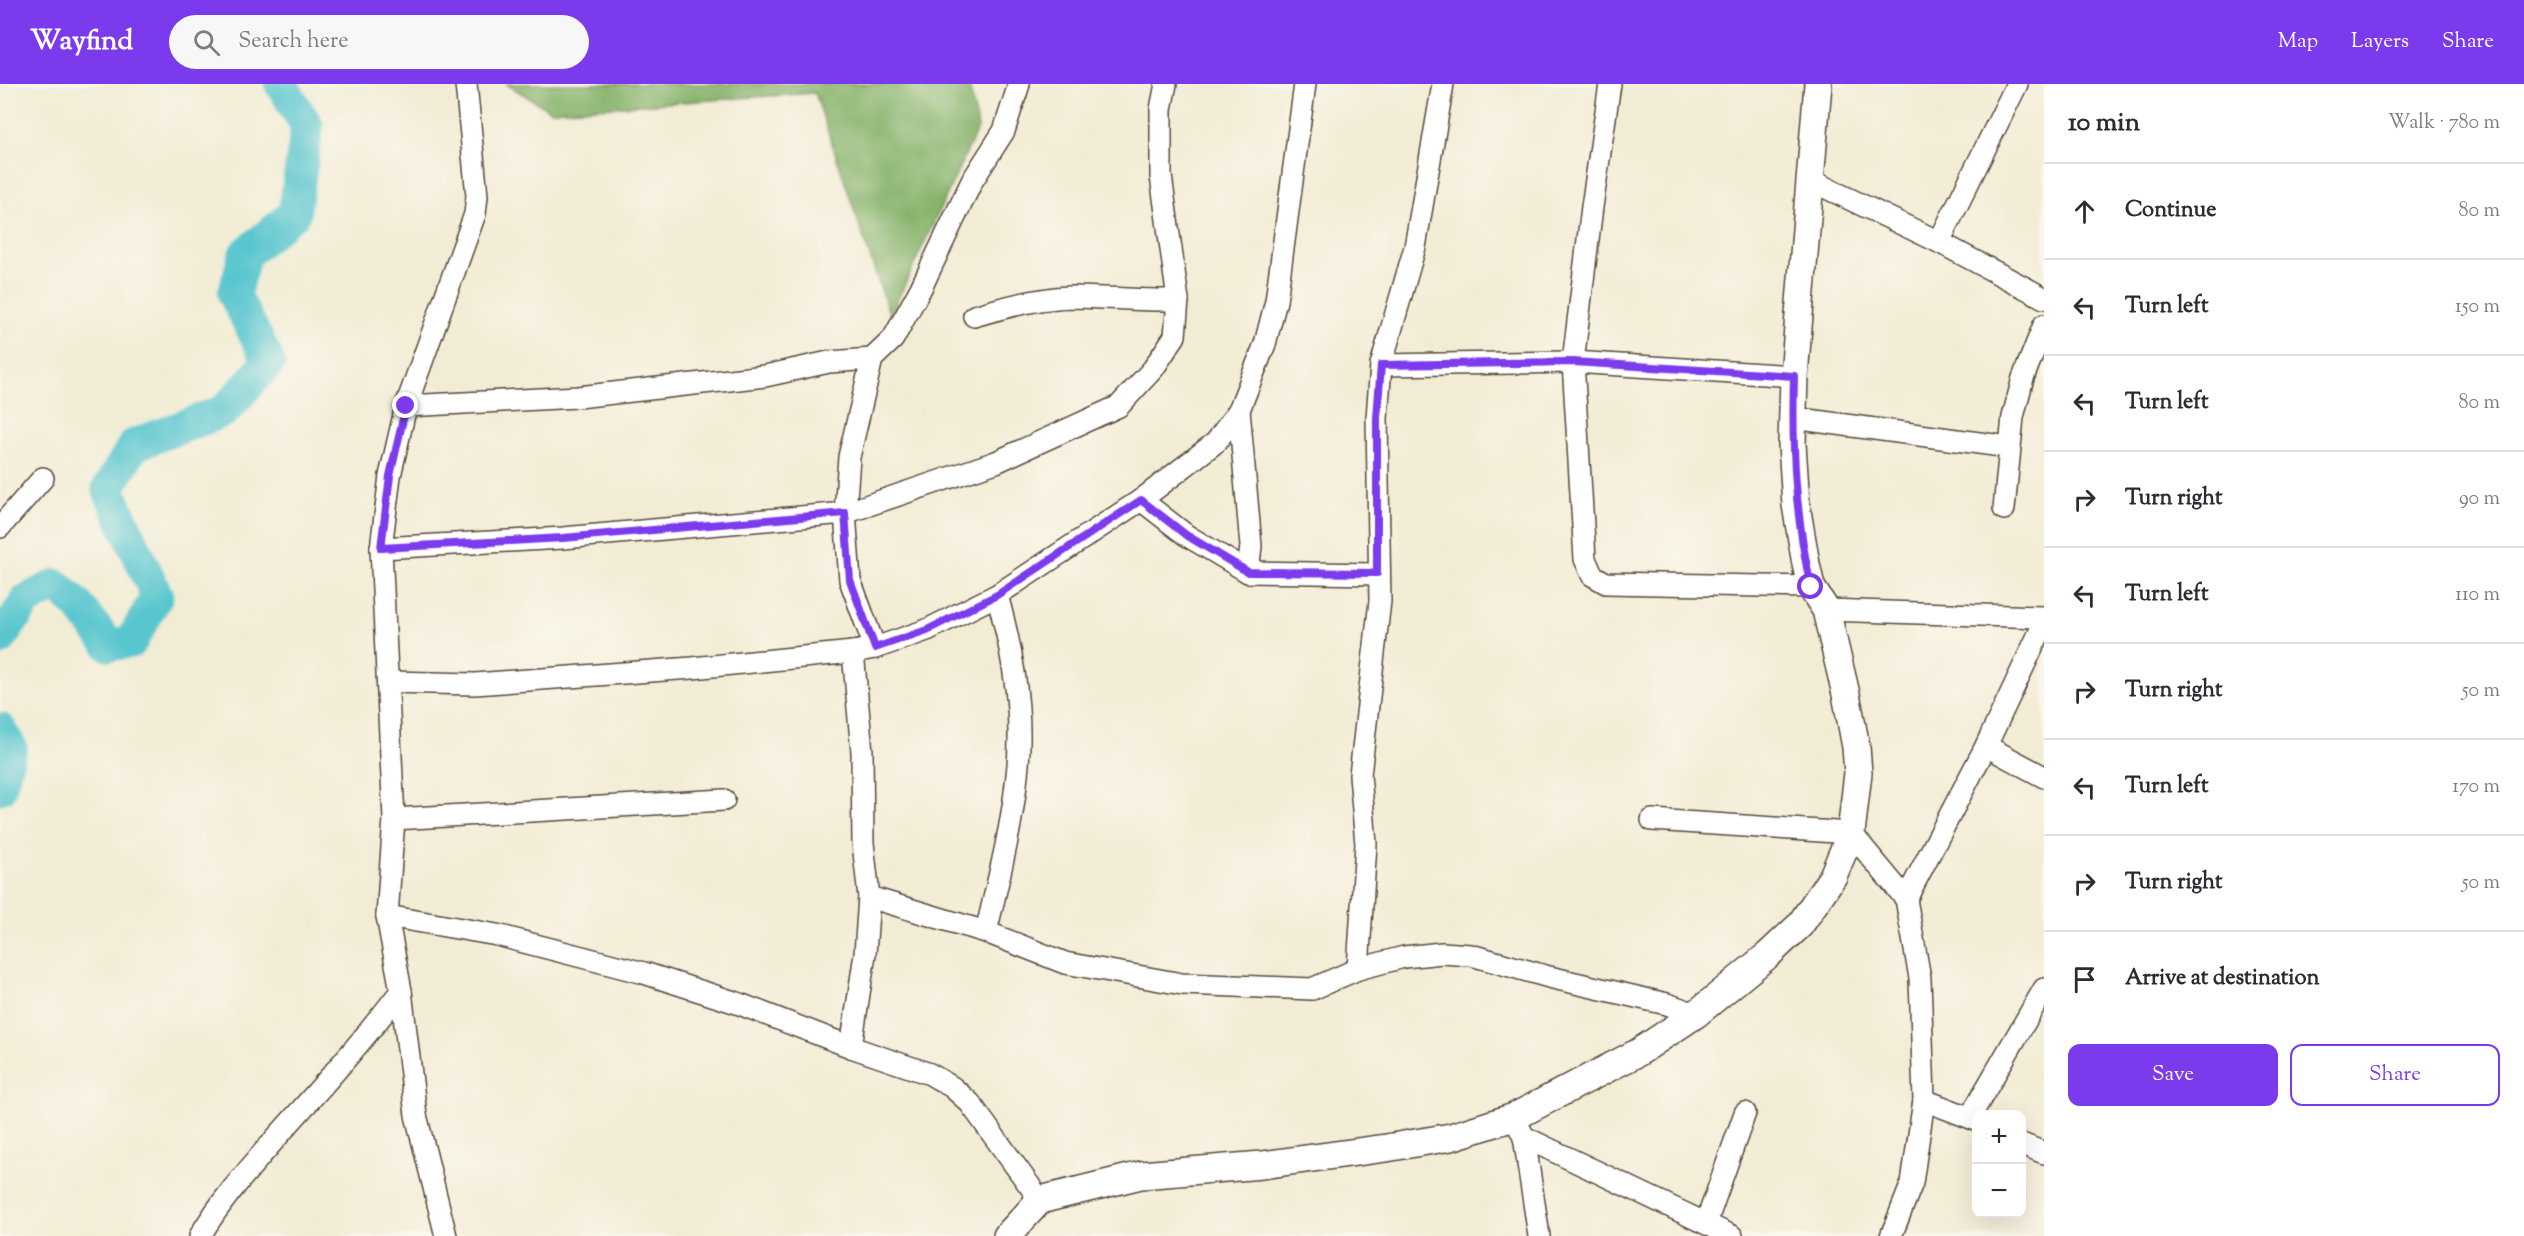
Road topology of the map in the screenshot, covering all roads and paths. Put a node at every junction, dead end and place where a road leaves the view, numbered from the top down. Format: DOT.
graph roads {
  1 [pos="466,84"];
  2 [pos="1019,84"];
  3 [pos="1166,84"];
  4 [pos="1305,84"];
  5 [pos="1443,84"];
  6 [pos="1610,84"];
  7 [pos="1818,84"];
  8 [pos="2017,84"];
  9 [pos="1810,180"];
  10 [pos="1939,242"];
  11 [pos="2044,298"];
  12 [pos="1178,300"];
  13 [pos="974,316"];
  14 [pos="2044,325"];
  15 [pos="872,360"];
  16 [pos="1573,362"];
  17 [pos="1381,365"];
  18 [pos="1794,376"];
  19 [pos="406,406"];
  20 [pos="1239,410"];
  21 [pos="1793,418"];
  22 [pos="2009,447"];
  23 [pos="43,478"];
  24 [pos="1141,500"];
  25 [pos="2004,510"];
  26 [pos="845,513"];
  27 [pos="0,527"];
  28 [pos="381,548"];
  29 [pos="1248,572"];
  30 [pos="1377,573"];
  31 [pos="1811,587"];
  32 [pos="997,595"];
  33 [pos="1826,610"];
  34 [pos="2044,617"];
  35 [pos="2044,623"];
  36 [pos="875,648"];
  37 [pos="854,652"];
  38 [pos="389,682"];
  39 [pos="1986,746"];
  40 [pos="2044,777"];
  41 [pos="724,800"];
  42 [pos="394,819"];
  43 [pos="1652,820"];
  44 [pos="1851,833"];
  45 [pos="869,897"];
  46 [pos="1906,899"];
  47 [pos="387,916"];
  48 [pos="986,932"];
  49 [pos="1358,969"];
  50 [pos="2044,989"];
  51 [pos="401,991"];
  52 [pos="1696,1014"];
  53 [pos="851,1047"];
  54 [pos="1924,1100"];
  55 [pos="1978,1110"];
  56 [pos="1745,1113"];
  57 [pos="1972,1119"];
  58 [pos="1519,1127"];
  59 [pos="2026,1146"];
  60 [pos="2044,1153"];
  61 [pos="1040,1200"];
  62 [pos="1706,1223"];
  63 [pos="200,1236"];
  64 [pos="446,1236"];
  65 [pos="1007,1236"];
  66 [pos="1539,1236"];
  67 [pos="1732,1236"];
  68 [pos="1892,1236"];
  1 -- 19 [label="street"];
  2 -- 15 [label="street"];
  3 -- 12 [label="street"];
  4 -- 20 [label="street"];
  5 -- 17 [label="street"];
  6 -- 16 [label="street"];
  7 -- 9 [label="main road"];
  8 -- 10 [label="street"];
  9 -- 10 [label="street"];
  9 -- 18 [label="main road"];
  10 -- 11 [label="street"];
  12 -- 13 [label="street"];
  12 -- 26 [label="street"];
  14 -- 22 [label="street"];
  15 -- 19 [label="street"];
  15 -- 26 [label="street"];
  16 -- 17 [label="street"];
  16 -- 18 [label="street"];
  16 -- 31 [label="street"];
  17 -- 30 [label="street"];
  18 -- 21 [label="main road"];
  19 -- 28 [label="street"];
  20 -- 24 [label="street"];
  20 -- 29 [label="street"];
  21 -- 22 [label="street"];
  21 -- 31 [label="main road"];
  22 -- 25 [label="street"];
  23 -- 27 [label="street"];
  24 -- 29 [label="street"];
  24 -- 32 [label="street"];
  26 -- 28 [label="street"];
  26 -- 36 [label="street"];
  28 -- 38 [label="street"];
  29 -- 30 [label="street"];
  30 -- 49 [label="street"];
  31 -- 33 [label="main road"];
  32 -- 36 [label="street"];
  32 -- 48 [label="street"];
  33 -- 34 [label="street"];
  33 -- 44 [label="main road"];
  35 -- 39 [label="street"];
  36 -- 37 [label="street"];
  37 -- 38 [label="street"];
  37 -- 45 [label="street"];
  38 -- 42 [label="street"];
  39 -- 40 [label="street"];
  39 -- 46 [label="street"];
  41 -- 42 [label="street"];
  42 -- 47 [label="street"];
  43 -- 44 [label="street"];
  44 -- 46 [label="street"];
  44 -- 52 [label="main road"];
  45 -- 48 [label="street"];
  45 -- 53 [label="street"];
  46 -- 54 [label="street"];
  47 -- 51 [label="street"];
  47 -- 53 [label="street"];
  48 -- 49 [label="street"];
  49 -- 52 [label="street"];
  50 -- 55 [label="street"];
  51 -- 63 [label="street"];
  51 -- 64 [label="street"];
  52 -- 58 [label="main road"];
  53 -- 61 [label="street"];
  54 -- 57 [label="street"];
  54 -- 68 [label="street"];
  56 -- 62 [label="street"];
  58 -- 61 [label="main road"];
  58 -- 62 [label="street"];
  58 -- 66 [label="street"];
  59 -- 60 [label="street"];
  61 -- 65 [label="main road"];
  62 -- 67 [label="street"];
}
